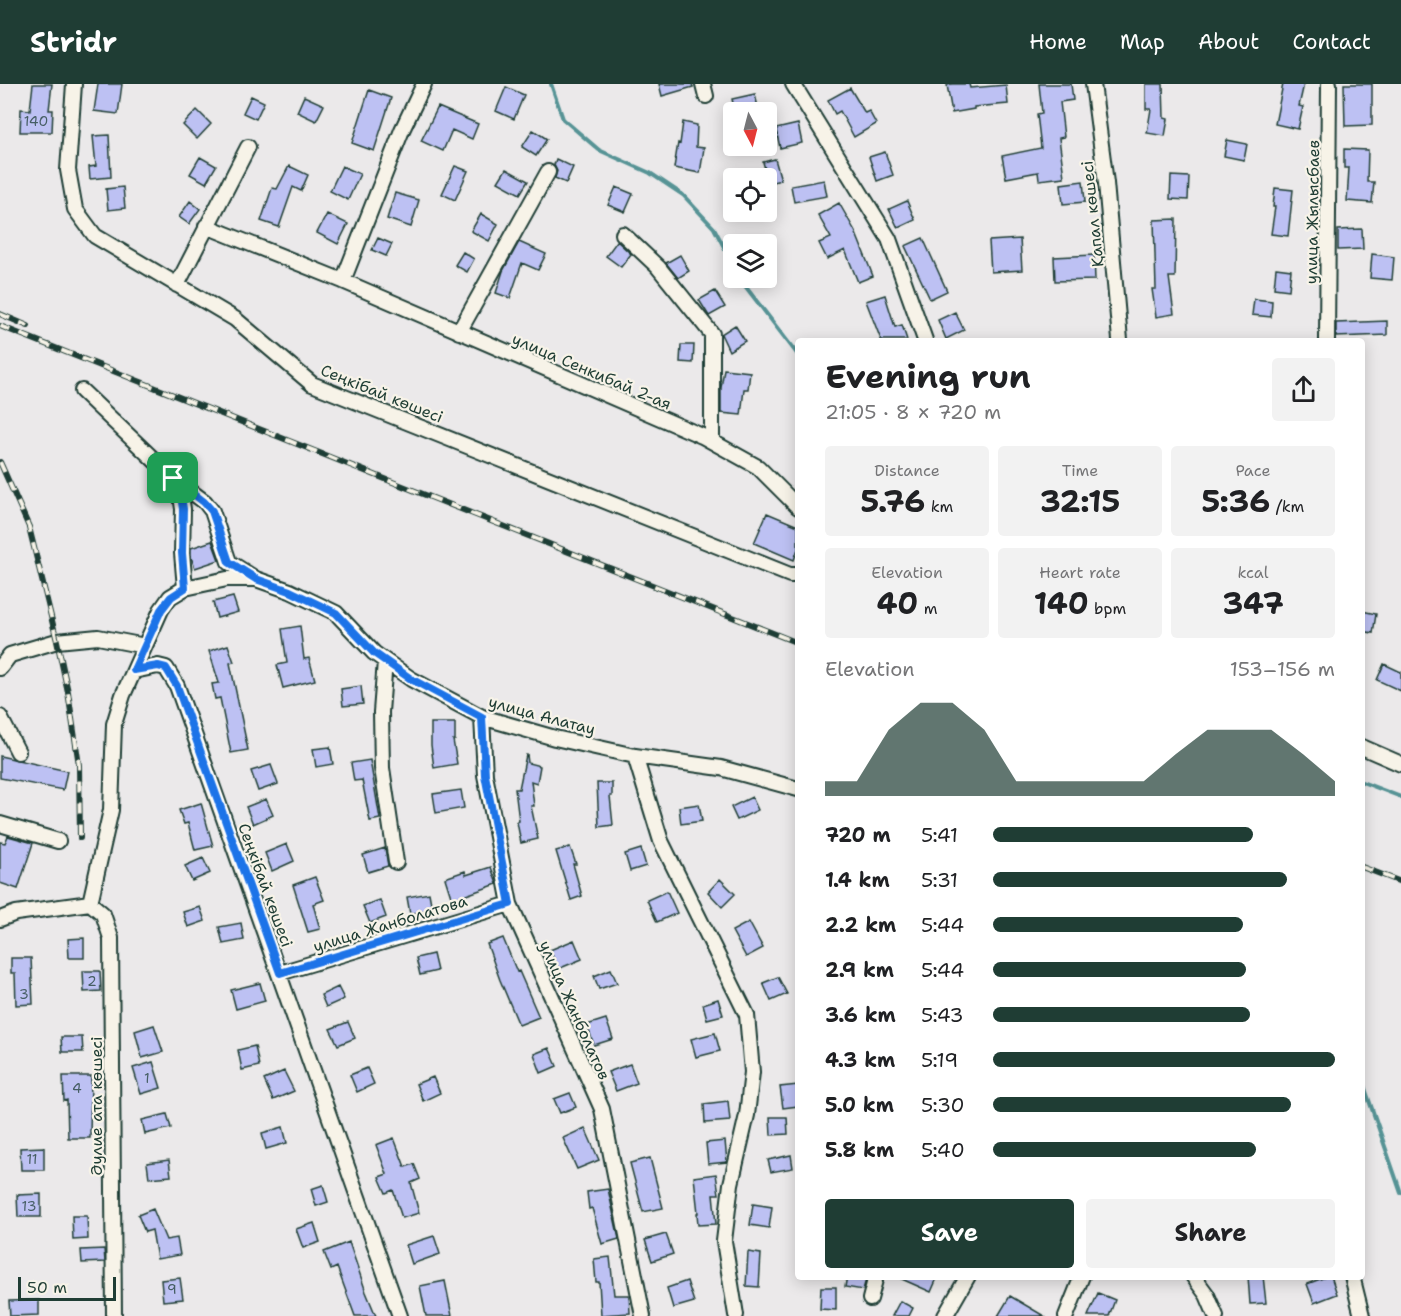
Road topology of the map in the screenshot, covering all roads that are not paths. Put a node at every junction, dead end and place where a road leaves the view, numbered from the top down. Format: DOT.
graph roads {
  1 [pos="74,84"];
  2 [pos="424,84"];
  3 [pos="793,84"];
  4 [pos="1093,84"];
  5 [pos="1329,84"];
  6 [pos="249,147"];
  7 [pos="548,172"];
  8 [pos="206,226"];
  9 [pos="623,234"];
  10 [pos="343,281"];
  11 [pos="177,285"];
  12 [pos="459,332"];
  13 [pos="924,338"];
  14 [pos="1120,338"];
  15 [pos="1327,338"];
  16 [pos="81,391"];
  17 [pos="711,441"];
  18 [pos="173,478"];
  19 [pos="795,504"];
  20 [pos="795,574"];
  21 [pos="256,579"];
  22 [pos="185,588"];
  23 [pos="145,646"];
  24 [pos="5,653"];
  25 [pos="385,661"];
  26 [pos="0,668"];
  27 [pos="134,670"];
  28 [pos="0,717"];
  29 [pos="482,717"];
  30 [pos="1365,748"];
  31 [pos="18,752"];
  32 [pos="635,756"];
  33 [pos="1401,764"];
  34 [pos="795,788"];
  35 [pos="0,824"];
  36 [pos="58,841"];
  37 [pos="396,862"];
  38 [pos="90,903"];
  39 [pos="510,904"];
  40 [pos="0,920"];
  41 [pos="280,973"];
  42 [pos="875,1280"];
  43 [pos="966,1280"];
  44 [pos="1080,1280"];
  45 [pos="1196,1280"];
  46 [pos="1353,1280"];
  47 [pos="870,1299"];
  48 [pos="736,1315"];
  49 [pos="114,1316"];
  50 [pos="400,1316"];
  51 [pos="643,1316"];
  52 [pos="945,1316"];
  53 [pos="1066,1316"];
  54 [pos="1216,1316"];
  55 [pos="1362,1316"];
  1 -- 11 [label="street, Сеңкібай көшесі"];
  2 -- 10 [label="street"];
  3 -- 13 [label="street"];
  4 -- 14 [label="street, Қапал көшесі"];
  5 -- 15 [label="street, улица Жылысбаев"];
  6 -- 8 [label="street"];
  7 -- 12 [label="street"];
  8 -- 10 [label="street, улица Сенкибай 2-ая"];
  8 -- 11 [label="street"];
  9 -- 17 [label="street"];
  10 -- 12 [label="street, улица Сенкибай 2-ая"];
  11 -- 20 [label="street, Сеңкібай көшесі"];
  12 -- 17 [label="street, улица Сенкибай 2-ая"];
  16 -- 18 [label="street"];
  17 -- 19 [label="street, улица Сенкибай 2-ая"];
  18 -- 21 [label="street"];
  18 -- 22 [label="street"];
  21 -- 22 [label="street, улица Алатау"];
  21 -- 25 [label="street, улица Алатау"];
  22 -- 23 [label="street, улица Алатау"];
  23 -- 24 [label="street"];
  23 -- 27 [label="street, улица Алатау"];
  24 -- 26 [label="street"];
  25 -- 29 [label="street, улица Алатау"];
  25 -- 37 [label="street"];
  27 -- 38 [label="street, улица Алатау"];
  27 -- 41 [label="street, Сеңкібай көшесі"];
  28 -- 31 [label="street"];
  29 -- 32 [label="street, улица Алатау"];
  29 -- 39 [label="street, улица Жанболатов"];
  30 -- 33 [label="street"];
  32 -- 34 [label="street, улица Алатау"];
  32 -- 48 [label="street"];
  35 -- 36 [label="street"];
  38 -- 40 [label="street"];
  38 -- 49 [label="street, Әулие ата көшесі"];
  39 -- 41 [label="street, улица Жанболатова"];
  39 -- 51 [label="street, улица Жанболатов"];
  41 -- 50 [label="street, Сеңкібай көшесі"];
  42 -- 47 [label="street"];
  43 -- 52 [label="street"];
  44 -- 53 [label="street"];
  45 -- 54 [label="street"];
  46 -- 55 [label="street"];
}
